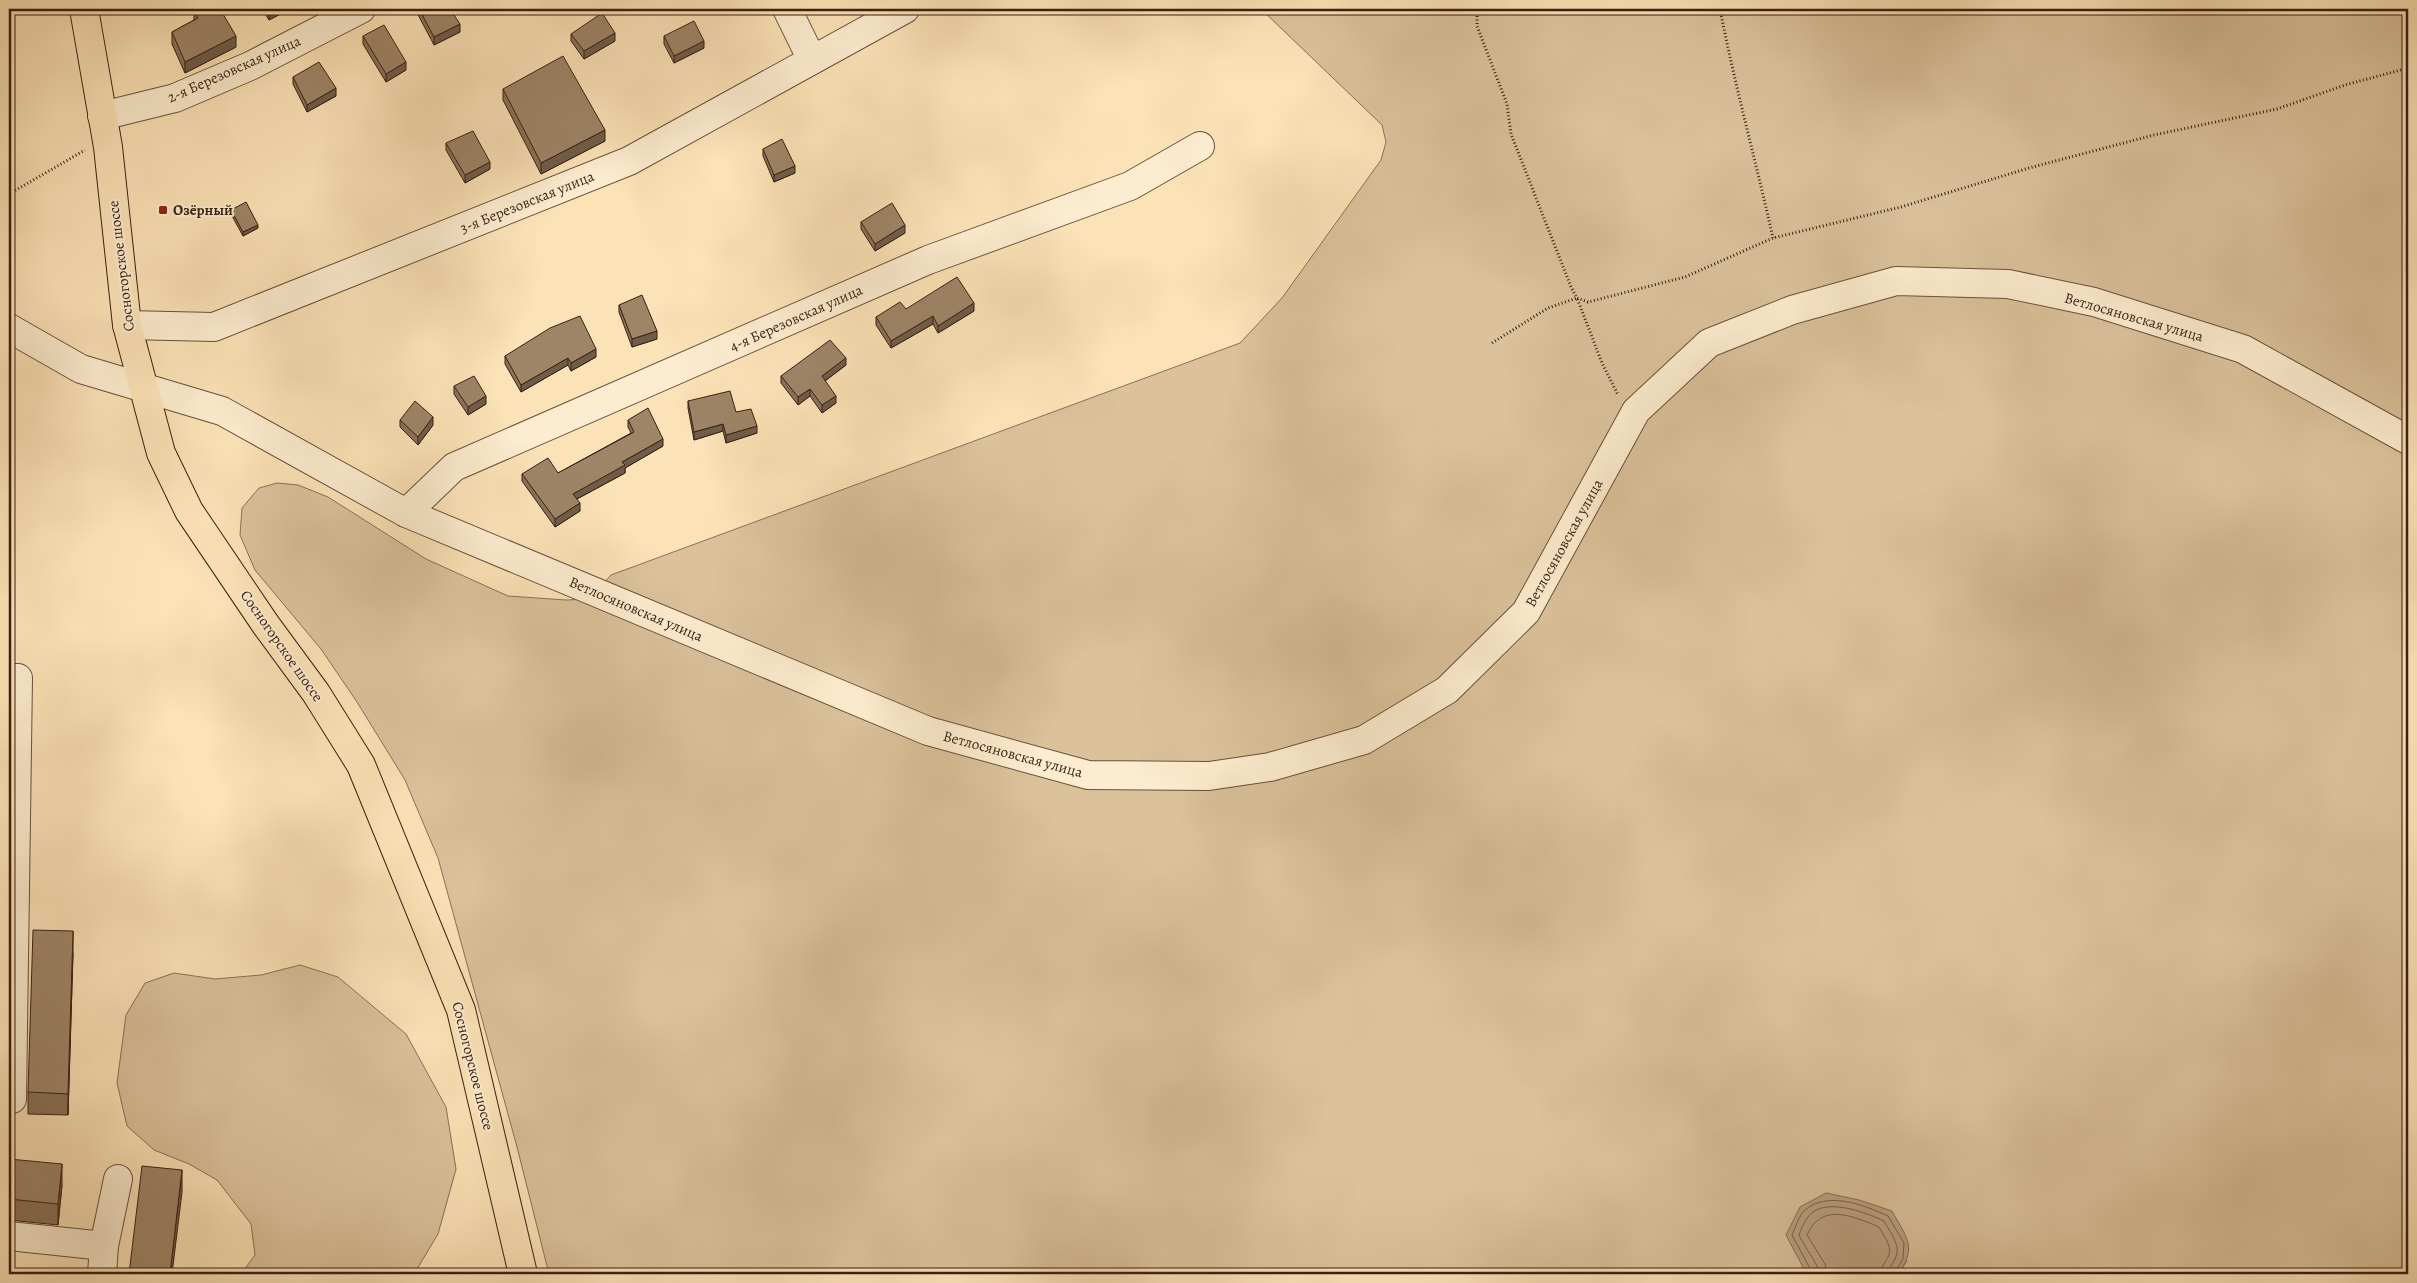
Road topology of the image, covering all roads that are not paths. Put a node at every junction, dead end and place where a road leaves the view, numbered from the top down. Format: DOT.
graph roads {
  1 [pos="84,9"];
  2 [pos="361,9"];
  3 [pos="787,9"];
  4 [pos="905,9"];
  5 [pos="812,60"];
  6 [pos="102,116"];
  7 [pos="1200,146"];
  8 [pos="127,325"];
  9 [pos="9,328"];
  10 [pos="142,387"];
  11 [pos="2408,440"];
  12 [pos="406,513"];
  13 [pos="9,678"];
  14 [pos="11,1041"];
  15 [pos="12,1100"];
  16 [pos="118,1179"];
  17 [pos="9,1236"];
  18 [pos="104,1246"];
  19 [pos="102,1274"];
  20 [pos="523,1274"];
  1 -- 6 [label="main road, Сосногорское шоссе"];
  2 -- 6 [label="street, 2-я Березовская улица"];
  3 -- 5 [label="street"];
  4 -- 5 [label="street, 3-я Березовская улица"];
  5 -- 8 [label="street, 3-я Березовская улица"];
  6 -- 8 [label="main road, Сосногорское шоссе"];
  7 -- 12 [label="street, 4-я Березовская улица"];
  8 -- 10 [label="main road, Сосногорское шоссе"];
  9 -- 10 [label="street, Ветлосяновская улица"];
  10 -- 12 [label="street, Ветлосяновская улица"];
  10 -- 20 [label="main road, Сосногорское шоссе"];
  11 -- 12 [label="street, Ветлосяновская улица"];
  13 -- 14 [label="street"];
  14 -- 15 [label="street"];
  16 -- 18 [label="street"];
  17 -- 18 [label="street"];
  18 -- 19 [label="street"];
}
